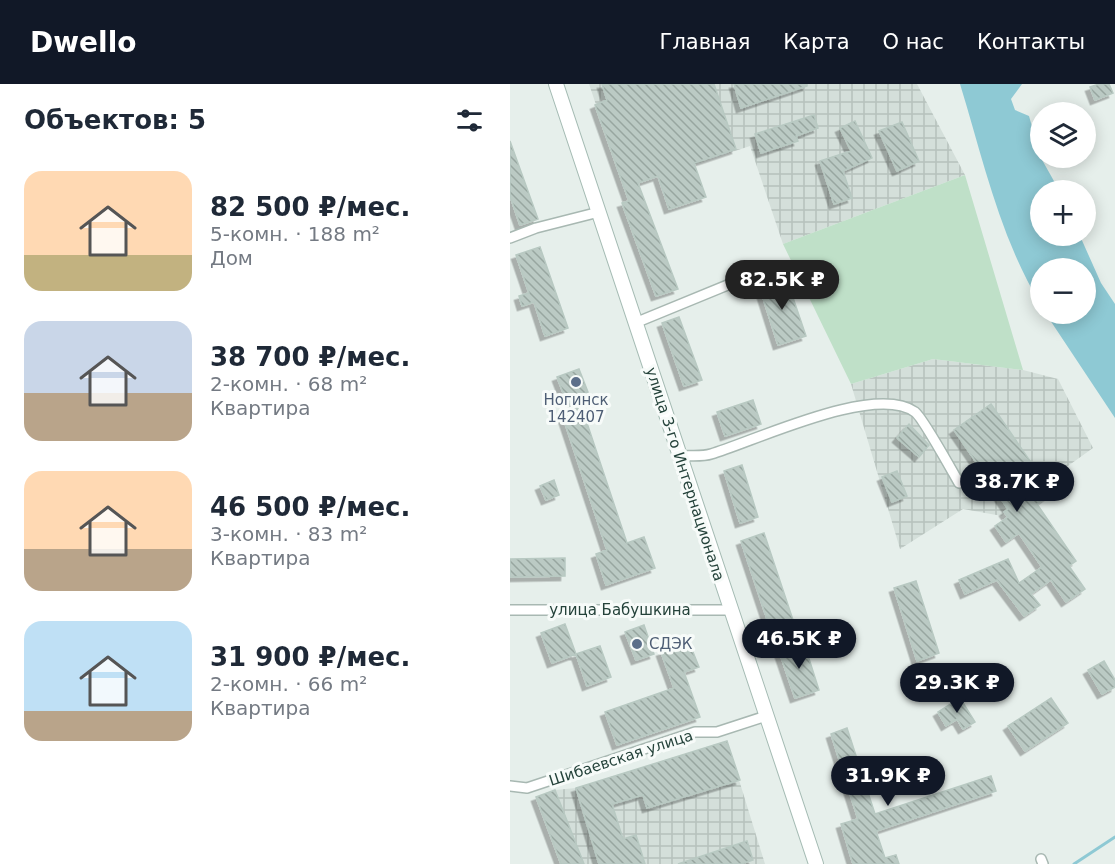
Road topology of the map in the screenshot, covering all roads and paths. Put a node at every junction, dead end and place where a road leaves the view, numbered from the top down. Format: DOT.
graph roads {
  1 [pos="555,84"];
  2 [pos="599,212"];
  3 [pos="510,238"];
  4 [pos="770,268"];
  5 [pos="635,323"];
  6 [pos="679,456"];
  7 [pos="959,483"];
  8 [pos="510,610"];
  9 [pos="731,610"];
  10 [pos="766,716"];
  11 [pos="510,786"];
  12 [pos="816,864"];
  1 -- 2 [label="main road, улица 3-го Интернационала"];
  2 -- 3 [label="street"];
  2 -- 5 [label="main road, улица 3-го Интернационала"];
  4 -- 5 [label="street"];
  5 -- 6 [label="main road, улица 3-го Интернационала"];
  6 -- 7 [label="street"];
  6 -- 9 [label="main road, улица 3-го Интернационала"];
  8 -- 9 [label="street, улица Бабушкина"];
  9 -- 10 [label="main road, улица 3-го Интернационала"];
  10 -- 11 [label="street, Шибаевская улица"];
  10 -- 12 [label="main road, улица 3-го Интернационала"];
}
